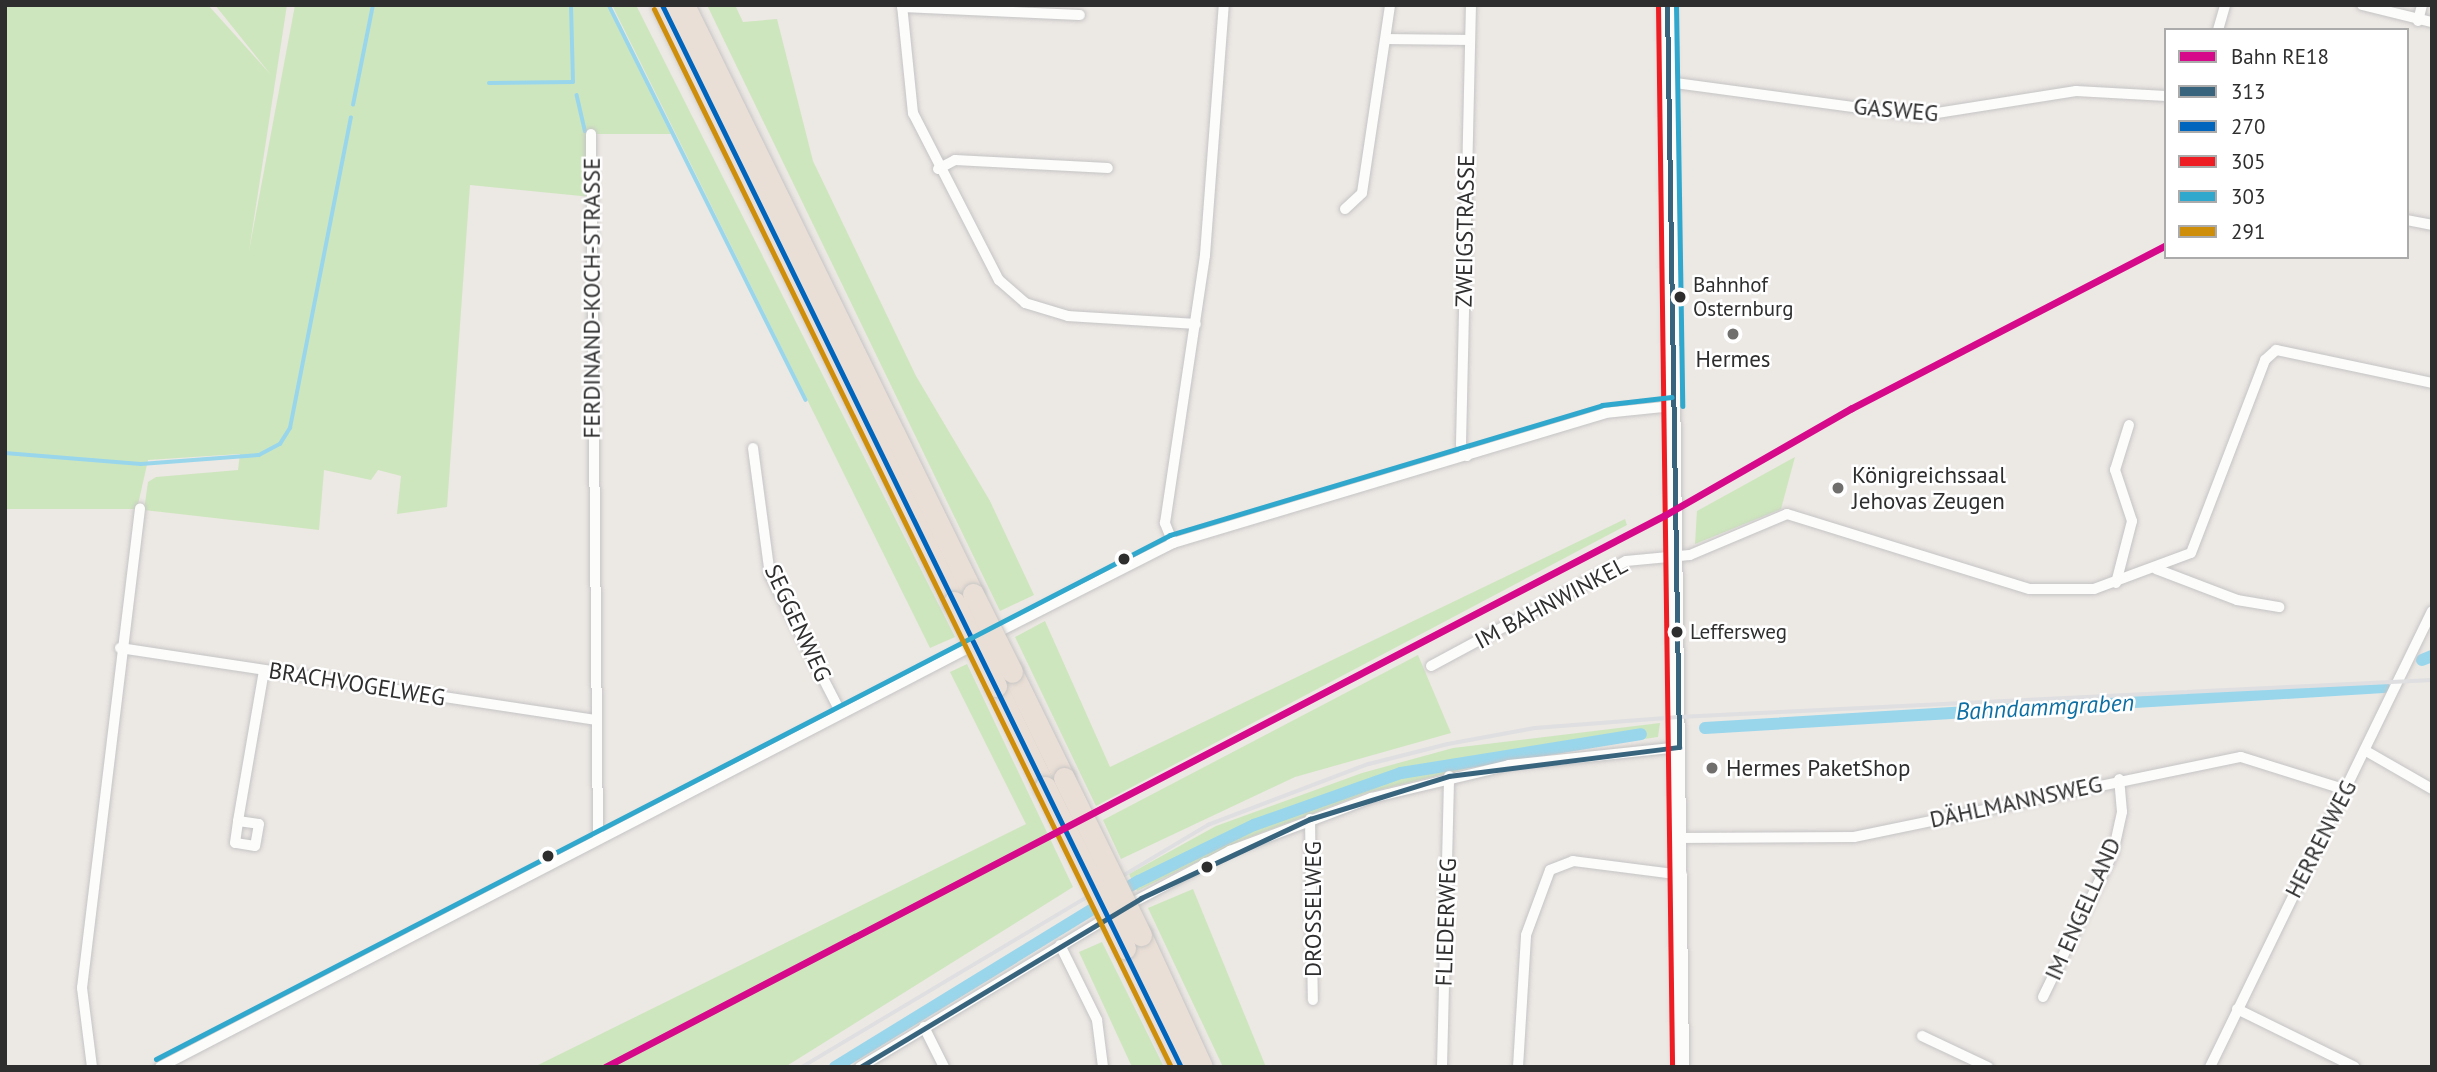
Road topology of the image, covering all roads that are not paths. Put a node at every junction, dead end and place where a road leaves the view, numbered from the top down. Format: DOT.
graph roads {
  1 [pos="662,5"];
  2 [pos="684,5"];
  3 [pos="1224,5"];
  4 [pos="1390,5"];
  5 [pos="1471,5"];
  6 [pos="1667,5"];
  7 [pos="2225,5"];
  8 [pos="2362,5"];
  9 [pos="2423,5"];
  10 [pos="902,6"];
  11 [pos="1080,15"];
  12 [pos="2418,20"];
  13 [pos="2432,22"];
  14 [pos="2219,28"];
  15 [pos="1388,39"];
  16 [pos="1469,40"];
  17 [pos="1668,82"];
  18 [pos="2164,96"];
  19 [pos="591,134"];
  20 [pos="1108,168"];
  21 [pos="938,169"];
  22 [pos="1345,209"];
  23 [pos="2409,220"];
  24 [pos="2432,225"];
  25 [pos="1196,324"];
  26 [pos="2432,383"];
  27 [pos="1673,406"];
  28 [pos="2129,425"];
  29 [pos="753,448"];
  30 [pos="1467,456"];
  31 [pos="140,508"];
  32 [pos="1173,543"];
  33 [pos="1676,554"];
  34 [pos="2156,569"];
  35 [pos="2116,583"];
  36 [pos="964,598"];
  37 [pos="2279,607"];
  38 [pos="2432,611"];
  39 [pos="2420,635"];
  40 [pos="2432,641"];
  41 [pos="120,648"];
  42 [pos="1431,666"];
  43 [pos="264,670"];
  44 [pos="841,713"];
  45 [pos="594,720"];
  46 [pos="1679,747"];
  47 [pos="2366,751"];
  48 [pos="1449,776"];
  49 [pos="2119,779"];
  50 [pos="1055,782"];
  51 [pos="2432,789"];
  52 [pos="2346,790"];
  53 [pos="1310,819"];
  54 [pos="238,821"];
  55 [pos="1681,838"];
  56 [pos="598,839"];
  57 [pos="1682,875"];
  58 [pos="1133,942"];
  59 [pos="1060,945"];
  60 [pos="2043,997"];
  61 [pos="1313,1000"];
  62 [pos="2237,1009"];
  63 [pos="924,1027"];
  64 [pos="1922,1036"];
  65 [pos="92,1067"];
  66 [pos="160,1067"];
  67 [pos="860,1067"];
  68 [pos="944,1067"];
  69 [pos="1103,1067"];
  70 [pos="1181,1067"];
  71 [pos="1202,1067"];
  72 [pos="1442,1067"];
  73 [pos="1518,1067"];
  74 [pos="1681,1067"];
  75 [pos="1988,1067"];
  76 [pos="2210,1067"];
  77 [pos="2355,1067"];
  1 -- 36 [label="highway"];
  2 -- 36 [label="highway"];
  3 -- 25 [label="street"];
  4 -- 15 [label="street"];
  5 -- 16 [label="street, ZWEIGSTRASSE"];
  6 -- 17 [label="street"];
  7 -- 14 [label="street"];
  8 -- 12 [label="street"];
  9 -- 12 [label="street"];
  10 -- 11 [label="street"];
  10 -- 21 [label="street"];
  12 -- 13 [label="street"];
  15 -- 16 [label="street"];
  15 -- 22 [label="street"];
  16 -- 30 [label="street, ZWEIGSTRASSE"];
  17 -- 18 [label="street, GASWEG"];
  17 -- 27 [label="street"];
  19 -- 45 [label="street, FERDINAND-KOCH-STRASSE"];
  20 -- 21 [label="street"];
  21 -- 25 [label="street"];
  23 -- 24 [label="street"];
  25 -- 32 [label="street"];
  26 -- 34 [label="street"];
  27 -- 30 [label="street"];
  27 -- 33 [label="street"];
  28 -- 35 [label="street"];
  29 -- 44 [label="street, SEGGENWEG"];
  30 -- 32 [label="street"];
  31 -- 41 [label="street"];
  32 -- 44 [label="street"];
  33 -- 35 [label="street"];
  33 -- 42 [label="street, IM BAHNWINKEL"];
  33 -- 46 [label="street"];
  34 -- 35 [label="street"];
  34 -- 37 [label="street"];
  36 -- 50 [label="highway, bridge"];
  36 -- 50 [label="highway, bridge"];
  38 -- 39 [label="street, HERRENWEG"];
  39 -- 40 [label="street"];
  39 -- 47 [label="street, HERRENWEG"];
  41 -- 43 [label="street, BRACHVOGELWEG"];
  41 -- 65 [label="street"];
  43 -- 45 [label="street, BRACHVOGELWEG"];
  43 -- 54 [label="street"];
  44 -- 56 [label="street"];
  45 -- 56 [label="street, FERDINAND-KOCH-STRASSE"];
  46 -- 48 [label="street"];
  46 -- 55 [label="street"];
  47 -- 51 [label="street"];
  47 -- 52 [label="street, HERRENWEG"];
  48 -- 53 [label="street"];
  48 -- 72 [label="street, FLIEDERWEG"];
  49 -- 52 [label="street, DÄHLMANNSWEG"];
  49 -- 55 [label="street, DÄHLMANNSWEG"];
  49 -- 60 [label="street, IM ENGELLAND"];
  50 -- 58 [label="highway, bridge"];
  52 -- 62 [label="street, HERRENWEG"];
  53 -- 59 [label="street"];
  53 -- 61 [label="street, DROSSELWEG"];
  55 -- 57 [label="street"];
  56 -- 66 [label="street"];
  57 -- 73 [label="street"];
  57 -- 74 [label="street"];
  58 -- 70 [label="highway"];
  58 -- 71 [label="highway"];
  59 -- 63 [label="street"];
  59 -- 69 [label="street"];
  62 -- 76 [label="street, HERRENWEG"];
  62 -- 77 [label="street"];
  63 -- 67 [label="street"];
  63 -- 68 [label="street"];
  64 -- 75 [label="street"];
}
